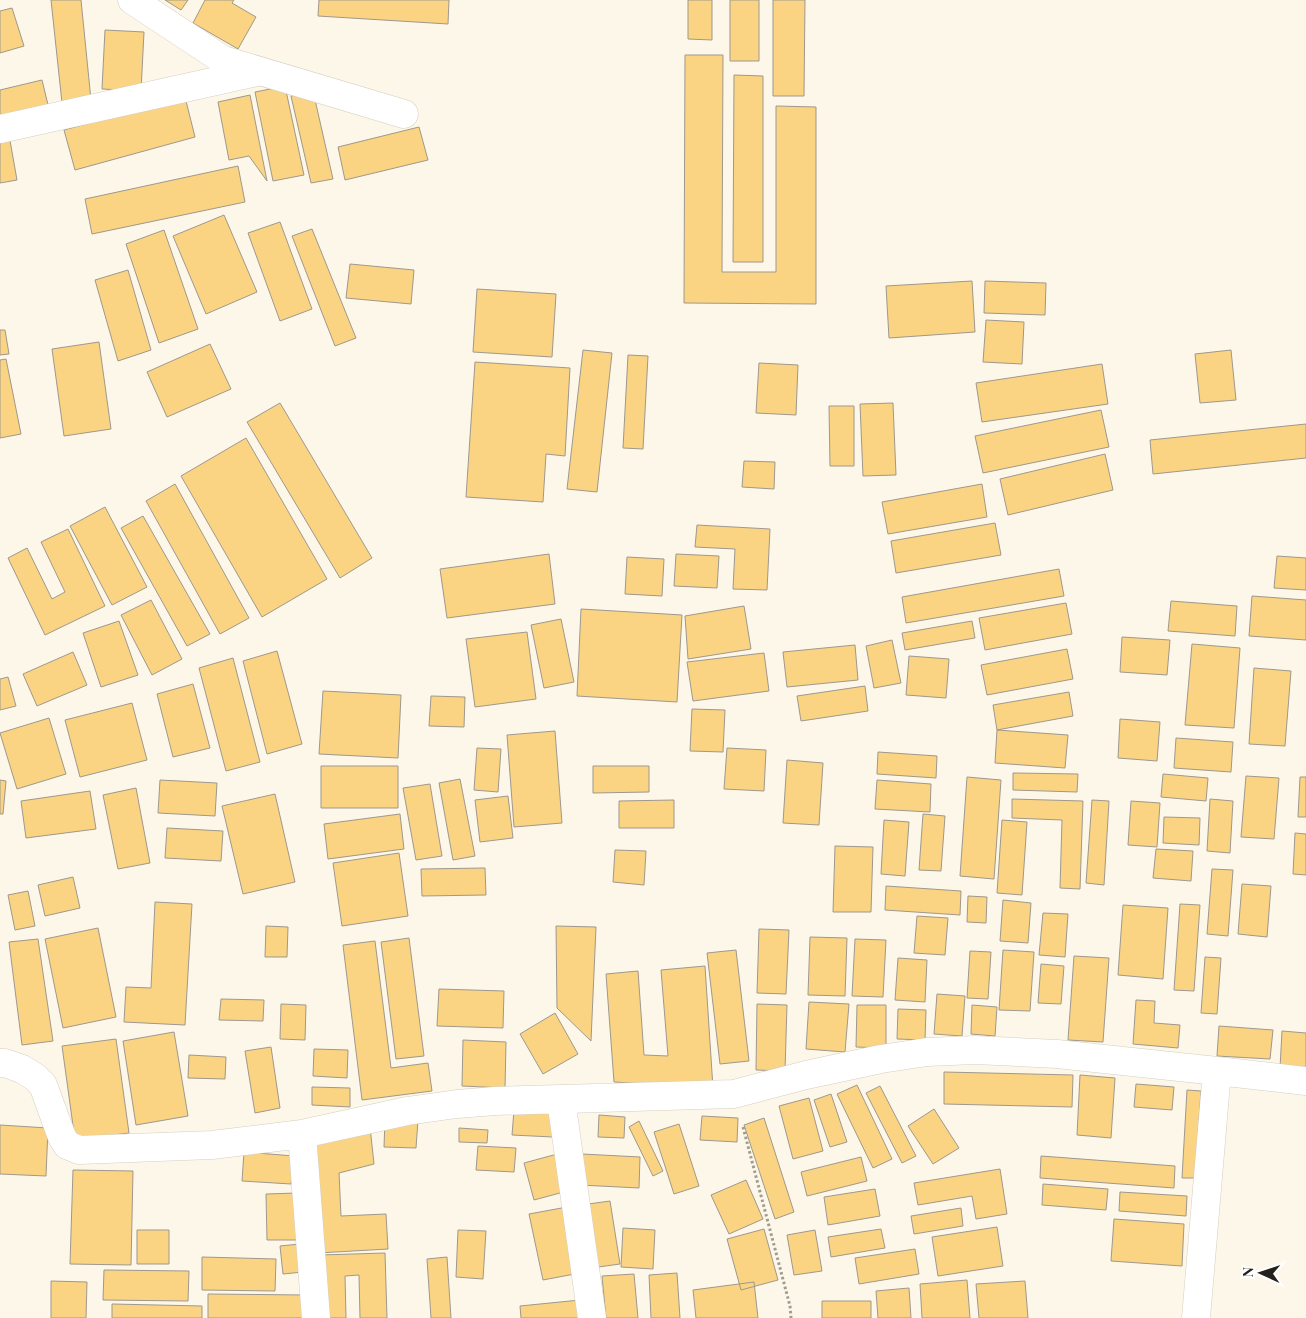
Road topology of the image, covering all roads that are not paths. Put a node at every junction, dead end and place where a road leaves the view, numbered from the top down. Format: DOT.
graph roads {
  1 [pos="132,0"];
  2 [pos="260,72"];
  3 [pos="404,114"];
  4 [pos="0,129"];
  5 [pos="0,1063"];
  6 [pos="1217,1071"];
  7 [pos="1306,1081"];
  8 [pos="561,1100"];
  9 [pos="302,1134"];
  10 [pos="316,1318"];
  11 [pos="592,1318"];
  12 [pos="1196,1318"];
  1 -- 2 [label="street"];
  2 -- 3 [label="street"];
  2 -- 4 [label="street"];
  5 -- 9 [label="street"];
  6 -- 7 [label="street"];
  6 -- 8 [label="street"];
  6 -- 12 [label="street"];
  8 -- 9 [label="street"];
  8 -- 11 [label="street"];
  9 -- 10 [label="street"];
}
